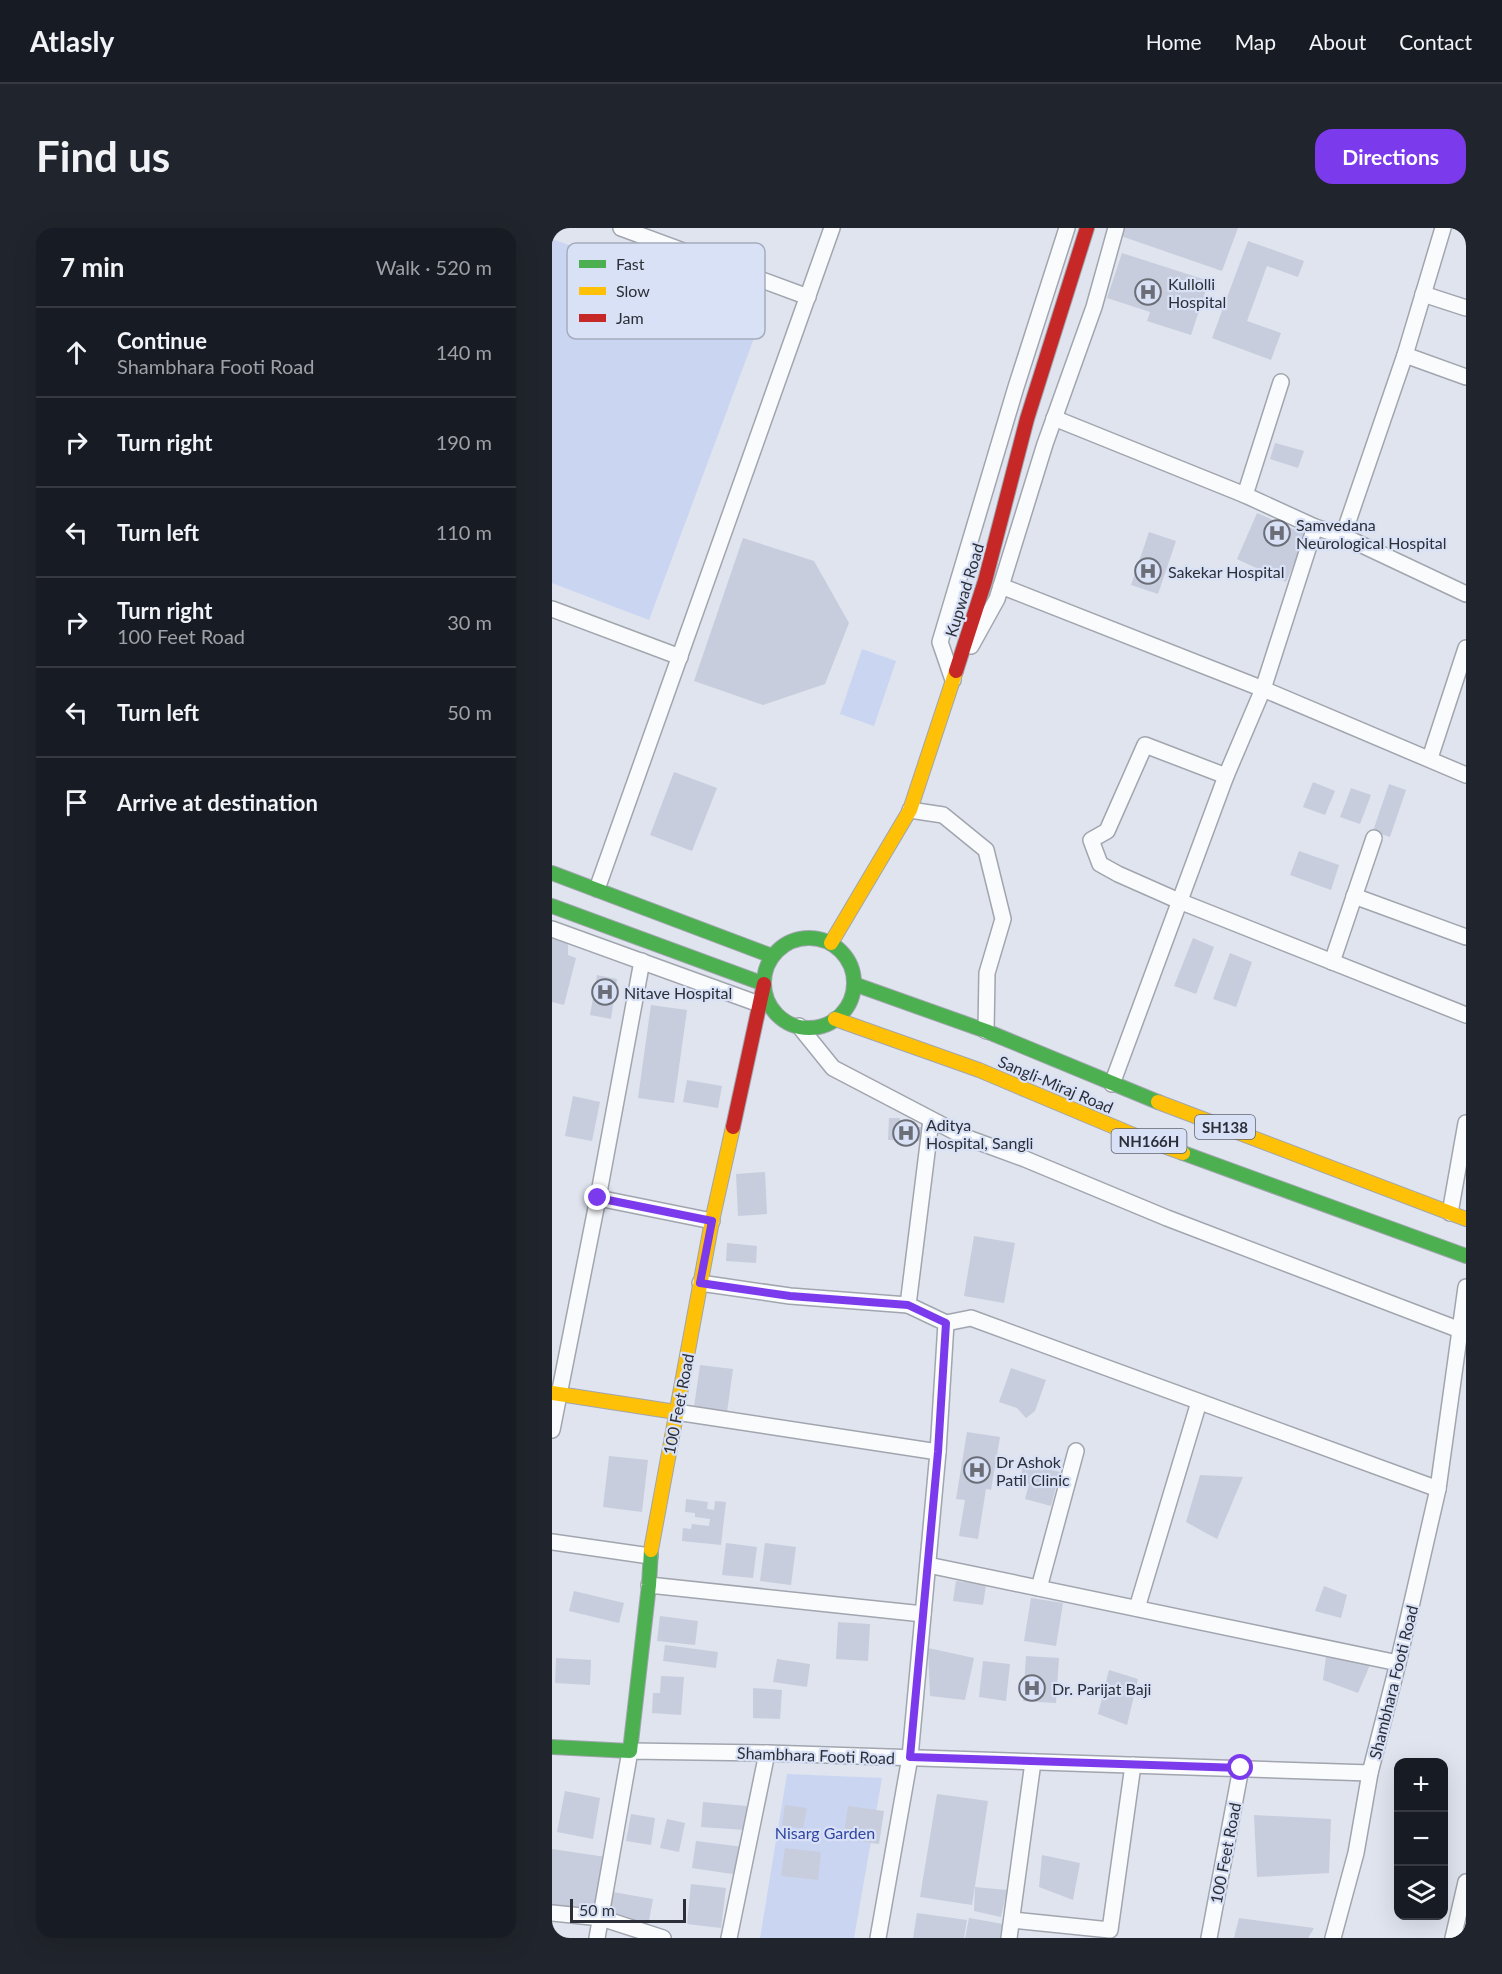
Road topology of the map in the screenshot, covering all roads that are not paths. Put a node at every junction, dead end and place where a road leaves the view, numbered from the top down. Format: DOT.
graph roads {
  1 [pos="621,228"];
  2 [pos="832,228"];
  3 [pos="1067,228"];
  4 [pos="1087,228"];
  5 [pos="1116,228"];
  6 [pos="1443,228"];
  7 [pos="662,243"];
  8 [pos="765,281"];
  9 [pos="1423,294"];
  10 [pos="808,297"];
  11 [pos="1466,308"];
  12 [pos="1405,355"];
  13 [pos="1466,377"];
  14 [pos="1281,382"];
  15 [pos="1054,418"];
  16 [pos="1245,495"];
  17 [pos="1315,527"];
  18 [pos="1343,536"];
  19 [pos="1001,586"];
  20 [pos="1466,594"];
  21 [pos="552,609"];
  22 [pos="1466,648"];
  23 [pos="680,657"];
  24 [pos="953,680"];
  25 [pos="1263,689"];
  26 [pos="1430,758"];
  27 [pos="1466,775"];
  28 [pos="1226,776"];
  29 [pos="910,810"];
  30 [pos="1374,838"];
  31 [pos="552,873"];
  32 [pos="597,890"];
  33 [pos="1354,896"];
  34 [pos="1179,901"];
  35 [pos="552,906"];
  36 [pos="552,929"];
  37 [pos="1466,937"];
  38 [pos="831,944"];
  39 [pos="772,956"];
  40 [pos="642,961"];
  41 [pos="1332,962"];
  42 [pos="764,984"];
  43 [pos="854,984"];
  44 [pos="759,1004"];
  45 [pos="1466,1015"];
  46 [pos="834,1019"];
  47 [pos="799,1026"];
  48 [pos="986,1031"];
  49 [pos="1112,1084"];
  50 [pos="931,1120"];
  51 [pos="1466,1123"];
  52 [pos="598,1198"];
  53 [pos="1450,1213"];
  54 [pos="1466,1219"];
  55 [pos="712,1221"];
  56 [pos="1466,1256"];
  57 [pos="700,1283"];
  58 [pos="1466,1287"];
  59 [pos="908,1305"];
  60 [pos="946,1323"];
  61 [pos="1460,1330"];
  62 [pos="556,1394"];
  63 [pos="1199,1402"];
  64 [pos="676,1412"];
  65 [pos="552,1430"];
  66 [pos="1076,1451"];
  67 [pos="938,1452"];
  68 [pos="1438,1489"];
  69 [pos="552,1542"];
  70 [pos="650,1556"];
  71 [pos="928,1565"];
  72 [pos="649,1584"];
  73 [pos="1039,1588"];
  74 [pos="1137,1608"];
  75 [pos="923,1614"];
  76 [pos="1398,1663"];
  77 [pos="552,1748"];
  78 [pos="630,1751"];
  79 [pos="767,1753"];
  80 [pos="910,1757"];
  81 [pos="1033,1762"];
  82 [pos="1133,1765"];
  83 [pos="1241,1768"];
  84 [pos="1370,1773"];
  85 [pos="1466,1882"];
  86 [pos="552,1913"];
  87 [pos="601,1918"];
  88 [pos="1012,1920"];
  89 [pos="1109,1934"];
  90 [pos="597,1938"];
  91 [pos="663,1938"];
  92 [pos="729,1938"];
  93 [pos="878,1938"];
  94 [pos="1009,1938"];
  95 [pos="1209,1938"];
  96 [pos="1333,1938"];
  97 [pos="1453,1938"];
  1 -- 7 [label="street"];
  2 -- 10 [label="street"];
  3 -- 24 [label="street"];
  4 -- 24 [label="main road, Kupwad Road"];
  5 -- 15 [label="street"];
  6 -- 9 [label="street"];
  8 -- 10 [label="street"];
  9 -- 11 [label="street"];
  9 -- 12 [label="street"];
  10 -- 23 [label="street"];
  12 -- 13 [label="street"];
  12 -- 18 [label="street"];
  14 -- 16 [label="street"];
  15 -- 16 [label="street"];
  15 -- 19 [label="street"];
  16 -- 17 [label="street"];
  17 -- 18 [label="street"];
  17 -- 25 [label="street"];
  18 -- 20 [label="street"];
  19 -- 24 [label="street"];
  19 -- 25 [label="street"];
  21 -- 23 [label="street"];
  22 -- 26 [label="street"];
  23 -- 32 [label="street"];
  24 -- 29 [label="main road, Kupwad Road"];
  25 -- 26 [label="street"];
  25 -- 28 [label="street"];
  26 -- 27 [label="street"];
  28 -- 34 [label="street"];
  28 -- 34 [label="street"];
  29 -- 38 [label="main road, Kupwad Road"];
  29 -- 48 [label="street"];
  30 -- 33 [label="street"];
  31 -- 32 [label="main road"];
  32 -- 39 [label="main road"];
  33 -- 37 [label="street"];
  33 -- 41 [label="street"];
  34 -- 41 [label="street"];
  34 -- 49 [label="street"];
  35 -- 42 [label="main road"];
  36 -- 40 [label="street"];
  38 -- 39 [label="main road"];
  38 -- 43 [label="main road"];
  39 -- 42 [label="main road"];
  40 -- 44 [label="street"];
  40 -- 52 [label="street"];
  41 -- 45 [label="street"];
  42 -- 44 [label="main road, 100 Feet Road"];
  42 -- 47 [label="main road"];
  43 -- 46 [label="main road"];
  43 -- 48 [label="main road, Sangli-Miraj Road / SH138"];
  44 -- 55 [label="main road, 100 Feet Road"];
  46 -- 47 [label="main road"];
  46 -- 56 [label="main road, Sangli-Miraj Road / NH166H"];
  47 -- 50 [label="street"];
  48 -- 49 [label="main road, Sangli-Miraj Road / SH138"];
  49 -- 53 [label="main road, Sangli-Miraj Road / SH138"];
  50 -- 59 [label="street"];
  50 -- 61 [label="street"];
  51 -- 53 [label="street"];
  52 -- 55 [label="street"];
  52 -- 62 [label="street"];
  53 -- 54 [label="main road, Sangli-Miraj Road / SH138"];
  55 -- 57 [label="main road, 100 Feet Road"];
  57 -- 59 [label="street"];
  57 -- 64 [label="main road, 100 Feet Road"];
  58 -- 61 [label="street, Shambhara Footi Road"];
  59 -- 60 [label="street"];
  60 -- 63 [label="street"];
  60 -- 67 [label="street"];
  61 -- 68 [label="street, Shambhara Footi Road"];
  62 -- 64 [label="main road"];
  62 -- 65 [label="street"];
  63 -- 68 [label="street"];
  63 -- 74 [label="street"];
  64 -- 67 [label="street"];
  64 -- 70 [label="main road, 100 Feet Road"];
  66 -- 73 [label="street"];
  67 -- 71 [label="street"];
  68 -- 76 [label="street, Shambhara Footi Road"];
  69 -- 70 [label="street"];
  70 -- 72 [label="main road, 100 Feet Road"];
  71 -- 73 [label="street"];
  71 -- 75 [label="street"];
  72 -- 75 [label="street"];
  72 -- 78 [label="main road, 100 Feet Road"];
  73 -- 74 [label="street"];
  74 -- 76 [label="street"];
  75 -- 80 [label="street"];
  76 -- 84 [label="street, Shambhara Footi Road"];
  77 -- 78 [label="main road"];
  78 -- 79 [label="street, Shambhara Footi Road"];
  78 -- 87 [label="street"];
  79 -- 80 [label="street, Shambhara Footi Road"];
  79 -- 92 [label="street"];
  80 -- 81 [label="street, Shambhara Footi Road"];
  80 -- 93 [label="street"];
  81 -- 82 [label="street, Shambhara Footi Road"];
  81 -- 88 [label="street"];
  82 -- 83 [label="street, Shambhara Footi Road"];
  82 -- 89 [label="street"];
  83 -- 84 [label="street, Shambhara Footi Road"];
  83 -- 95 [label="street, 100 Feet Road"];
  84 -- 96 [label="street"];
  85 -- 97 [label="street"];
  86 -- 87 [label="street"];
  87 -- 90 [label="street"];
  87 -- 91 [label="street"];
  88 -- 89 [label="street"];
  88 -- 94 [label="street"];
}
